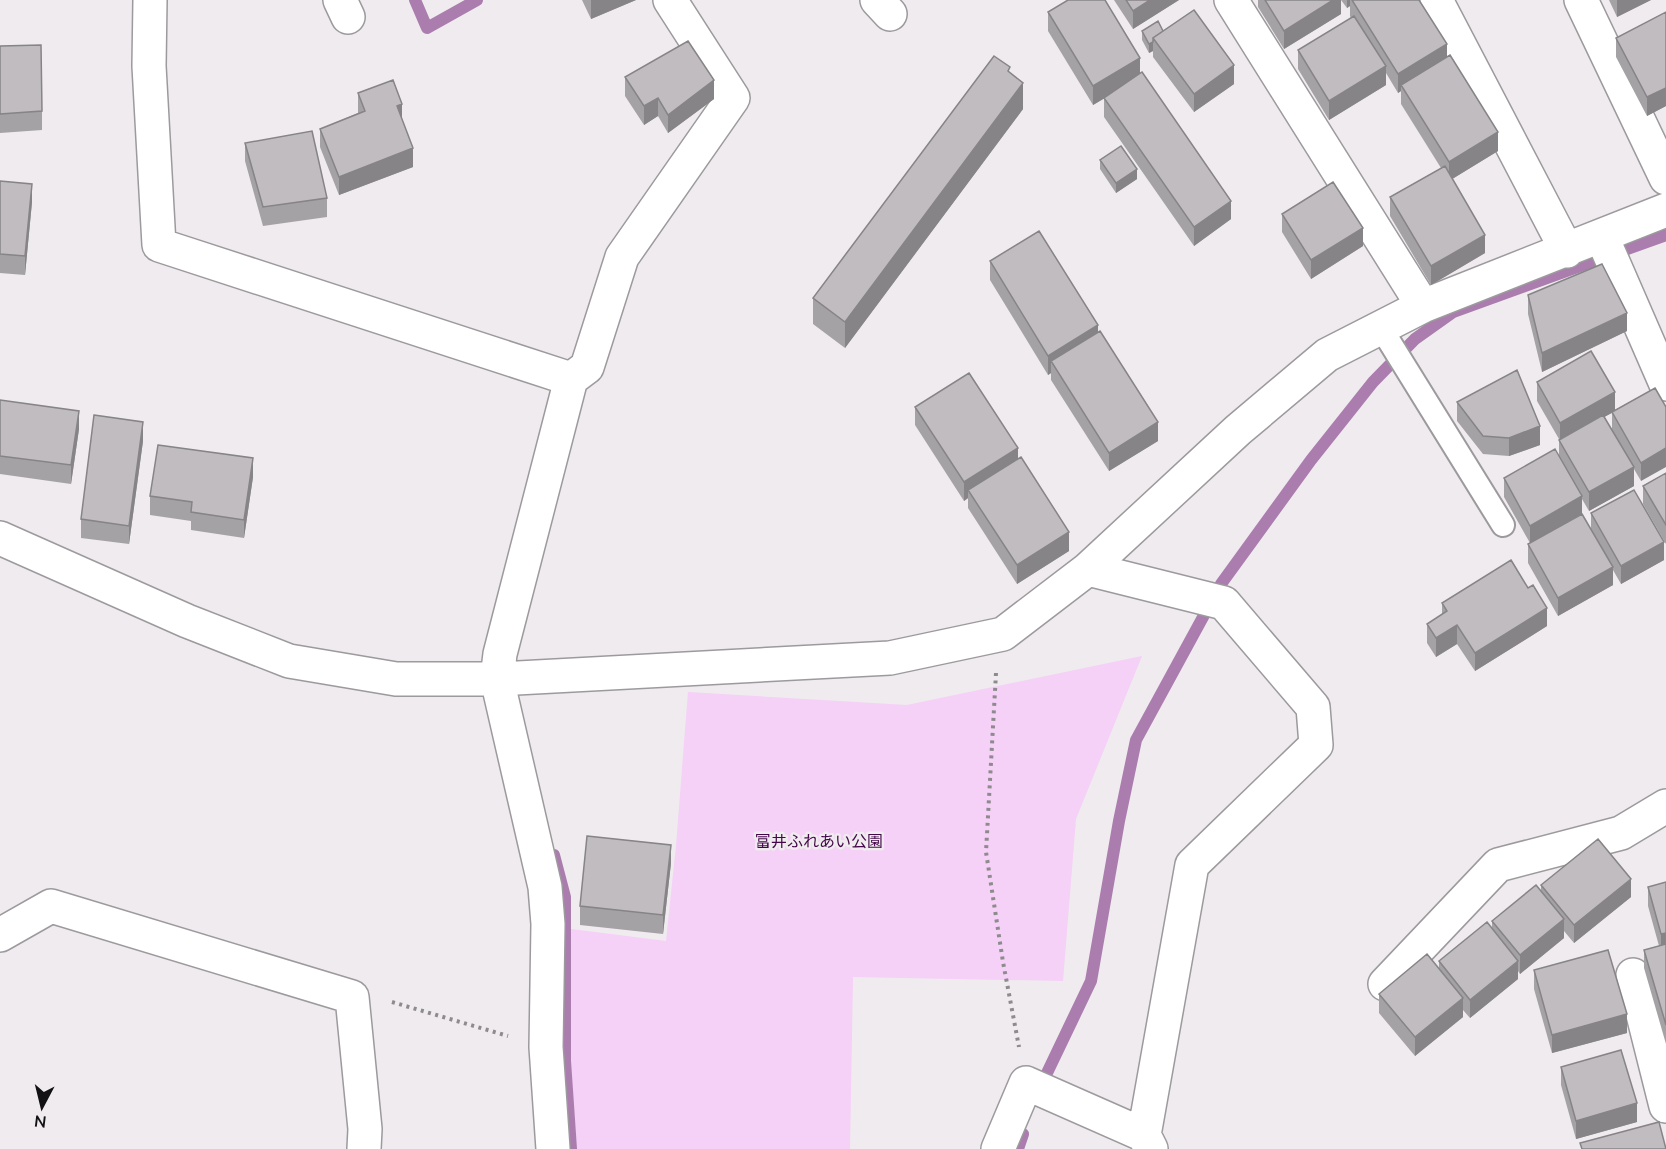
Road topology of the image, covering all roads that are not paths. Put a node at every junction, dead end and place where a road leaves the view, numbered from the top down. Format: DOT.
graph roads {
  1 [pos="150,0"];
  2 [pos="670,0"];
  3 [pos="1232,0"];
  4 [pos="1581,0"];
  5 [pos="1437,2"];
  6 [pos="1666,178"];
  7 [pos="1666,210"];
  8 [pos="1603,239"];
  9 [pos="1567,251"];
  10 [pos="1423,306"];
  11 [pos="1382,330"];
  12 [pos="571,379"];
  13 [pos="1666,384"];
  14 [pos="1503,525"];
  15 [pos="0,538"];
  16 [pos="1088,569"];
  17 [pos="510,679"];
  18 [pos="1666,806"];
  19 [pos="0,935"];
  20 [pos="1633,975"];
  21 [pos="1385,984"];
  22 [pos="1666,1106"];
  23 [pos="1147,1142"];
  24 [pos="364,1149"];
  25 [pos="553,1149"];
  26 [pos="998,1149"];
  1 -- 12 [label="street"];
  2 -- 12 [label="street"];
  3 -- 10 [label="street"];
  4 -- 6 [label="street"];
  5 -- 9 [label="street"];
  7 -- 8 [label="street"];
  8 -- 9 [label="street"];
  8 -- 13 [label="street"];
  9 -- 10 [label="street"];
  10 -- 11 [label="street"];
  11 -- 14 [label="lane"];
  11 -- 16 [label="street"];
  12 -- 17 [label="street"];
  15 -- 17 [label="street"];
  16 -- 17 [label="street"];
  16 -- 23 [label="street"];
  17 -- 25 [label="street"];
  18 -- 21 [label="street"];
  19 -- 24 [label="street"];
  20 -- 22 [label="street"];
  23 -- 26 [label="street"];
}
